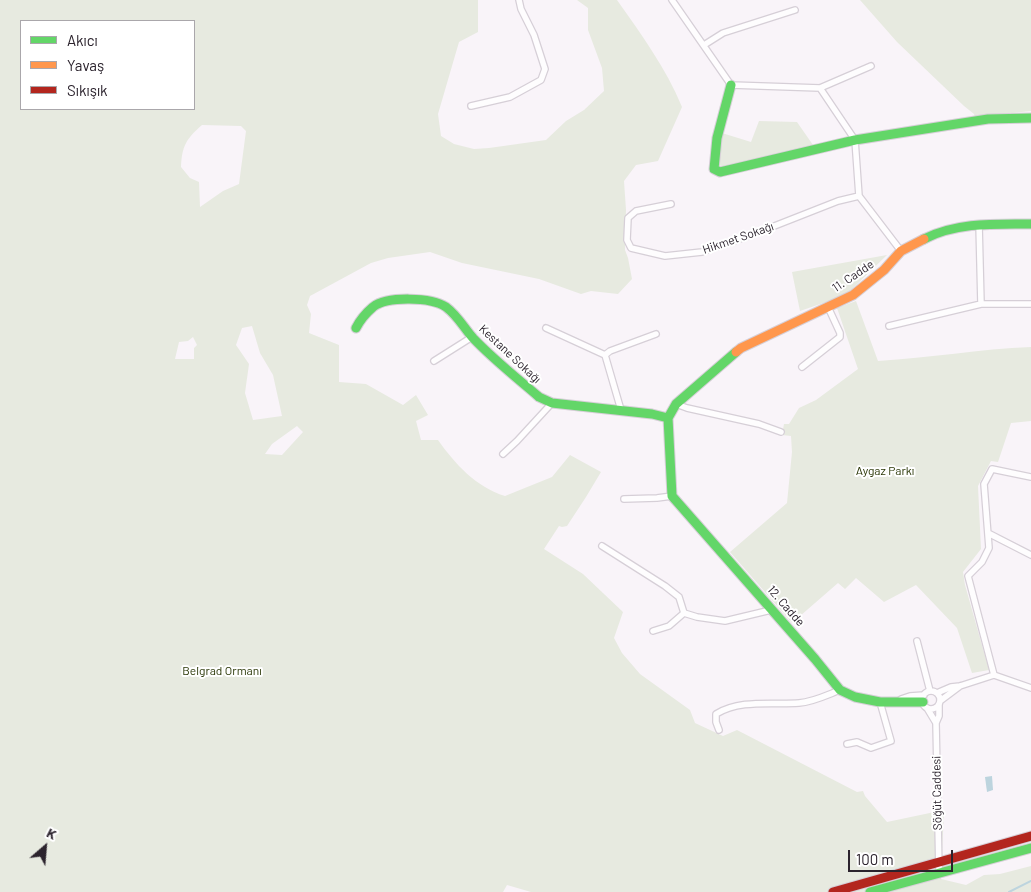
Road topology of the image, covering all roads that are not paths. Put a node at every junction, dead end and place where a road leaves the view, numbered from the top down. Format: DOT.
graph roads {
  1 [pos="519,0"];
  2 [pos="672,0"];
  3 [pos="795,10"];
  4 [pos="704,45"];
  5 [pos="871,66"];
  6 [pos="731,86"];
  7 [pos="820,88"];
  8 [pos="471,106"];
  9 [pos="1031,118"];
  10 [pos="855,140"];
  11 [pos="859,196"];
  12 [pos="671,204"];
  13 [pos="979,224"];
  14 [pos="1031,224"];
  15 [pos="901,251"];
  16 [pos="980,304"];
  17 [pos="1031,304"];
  18 [pos="828,307"];
  19 [pos="889,326"];
  20 [pos="356,328"];
  21 [pos="546,328"];
  22 [pos="656,334"];
  23 [pos="472,336"];
  24 [pos="604,355"];
  25 [pos="434,360"];
  26 [pos="802,367"];
  27 [pos="552,403"];
  28 [pos="676,404"];
  29 [pos="621,410"];
  30 [pos="668,418"];
  31 [pos="782,432"];
  32 [pos="503,454"];
  33 [pos="1031,477"];
  34 [pos="672,496"];
  35 [pos="624,499"];
  36 [pos="988,533"];
  37 [pos="602,546"];
  38 [pos="1031,555"];
  39 [pos="771,610"];
  40 [pos="684,613"];
  41 [pos="653,631"];
  42 [pos="917,641"];
  43 [pos="994,675"];
  44 [pos="960,686"];
  45 [pos="1031,688"];
  46 [pos="840,690"];
  47 [pos="933,692"];
  48 [pos="880,702"];
  49 [pos="925,702"];
  50 [pos="940,703"];
  51 [pos="936,724"];
  52 [pos="719,730"];
  53 [pos="847,744"];
  54 [pos="1031,836"];
  55 [pos="1031,848"];
  56 [pos="938,862"];
  57 [pos="939,872"];
  58 [pos="833,892"];
  59 [pos="870,892"];
  1 -- 8 [label="street"];
  2 -- 4 [label="street"];
  3 -- 4 [label="street"];
  4 -- 6 [label="street"];
  5 -- 7 [label="street"];
  6 -- 7 [label="street"];
  6 -- 10 [label="street"];
  7 -- 10 [label="street"];
  9 -- 10 [label="street"];
  10 -- 11 [label="street"];
  11 -- 12 [label="street, Hikmet Sokağı"];
  11 -- 15 [label="street"];
  13 -- 14 [label="street, 11. Cadde"];
  13 -- 15 [label="street, 11. Cadde"];
  13 -- 16 [label="street"];
  15 -- 18 [label="street, 11. Cadde"];
  16 -- 17 [label="street"];
  16 -- 19 [label="street"];
  18 -- 26 [label="street"];
  18 -- 28 [label="street, 11. Cadde"];
  20 -- 23 [label="street, Kestane Sokağı"];
  21 -- 24 [label="street"];
  22 -- 24 [label="street"];
  23 -- 25 [label="street"];
  23 -- 27 [label="street, Kestane Sokağı"];
  24 -- 29 [label="street"];
  27 -- 29 [label="street, Kestane Sokağı"];
  27 -- 32 [label="street"];
  28 -- 30 [label="street, 11. Cadde"];
  28 -- 31 [label="street"];
  29 -- 30 [label="street, Kestane Sokağı"];
  30 -- 34 [label="street"];
  33 -- 36 [label="street"];
  34 -- 35 [label="street"];
  34 -- 39 [label="street, 12. Cadde"];
  36 -- 38 [label="street"];
  36 -- 43 [label="street"];
  37 -- 40 [label="street"];
  39 -- 40 [label="street"];
  39 -- 46 [label="street, 12. Cadde"];
  40 -- 41 [label="street"];
  42 -- 47 [label="street"];
  43 -- 44 [label="street"];
  43 -- 45 [label="street"];
  44 -- 47 [label="street"];
  44 -- 50 [label="street"];
  46 -- 48 [label="street"];
  46 -- 52 [label="street"];
  47 -- 49 [label="street"];
  47 -- 50 [label="street"];
  48 -- 49 [label="street"];
  48 -- 53 [label="street"];
  49 -- 50 [label="street"];
  49 -- 51 [label="street"];
  50 -- 51 [label="street, Söğüt Caddesi"];
  51 -- 56 [label="street, Söğüt Caddesi"];
  54 -- 56 [label="street"];
  55 -- 57 [label="street"];
  56 -- 57 [label="street, Söğüt Caddesi"];
  56 -- 58 [label="street"];
  57 -- 59 [label="street"];
}
